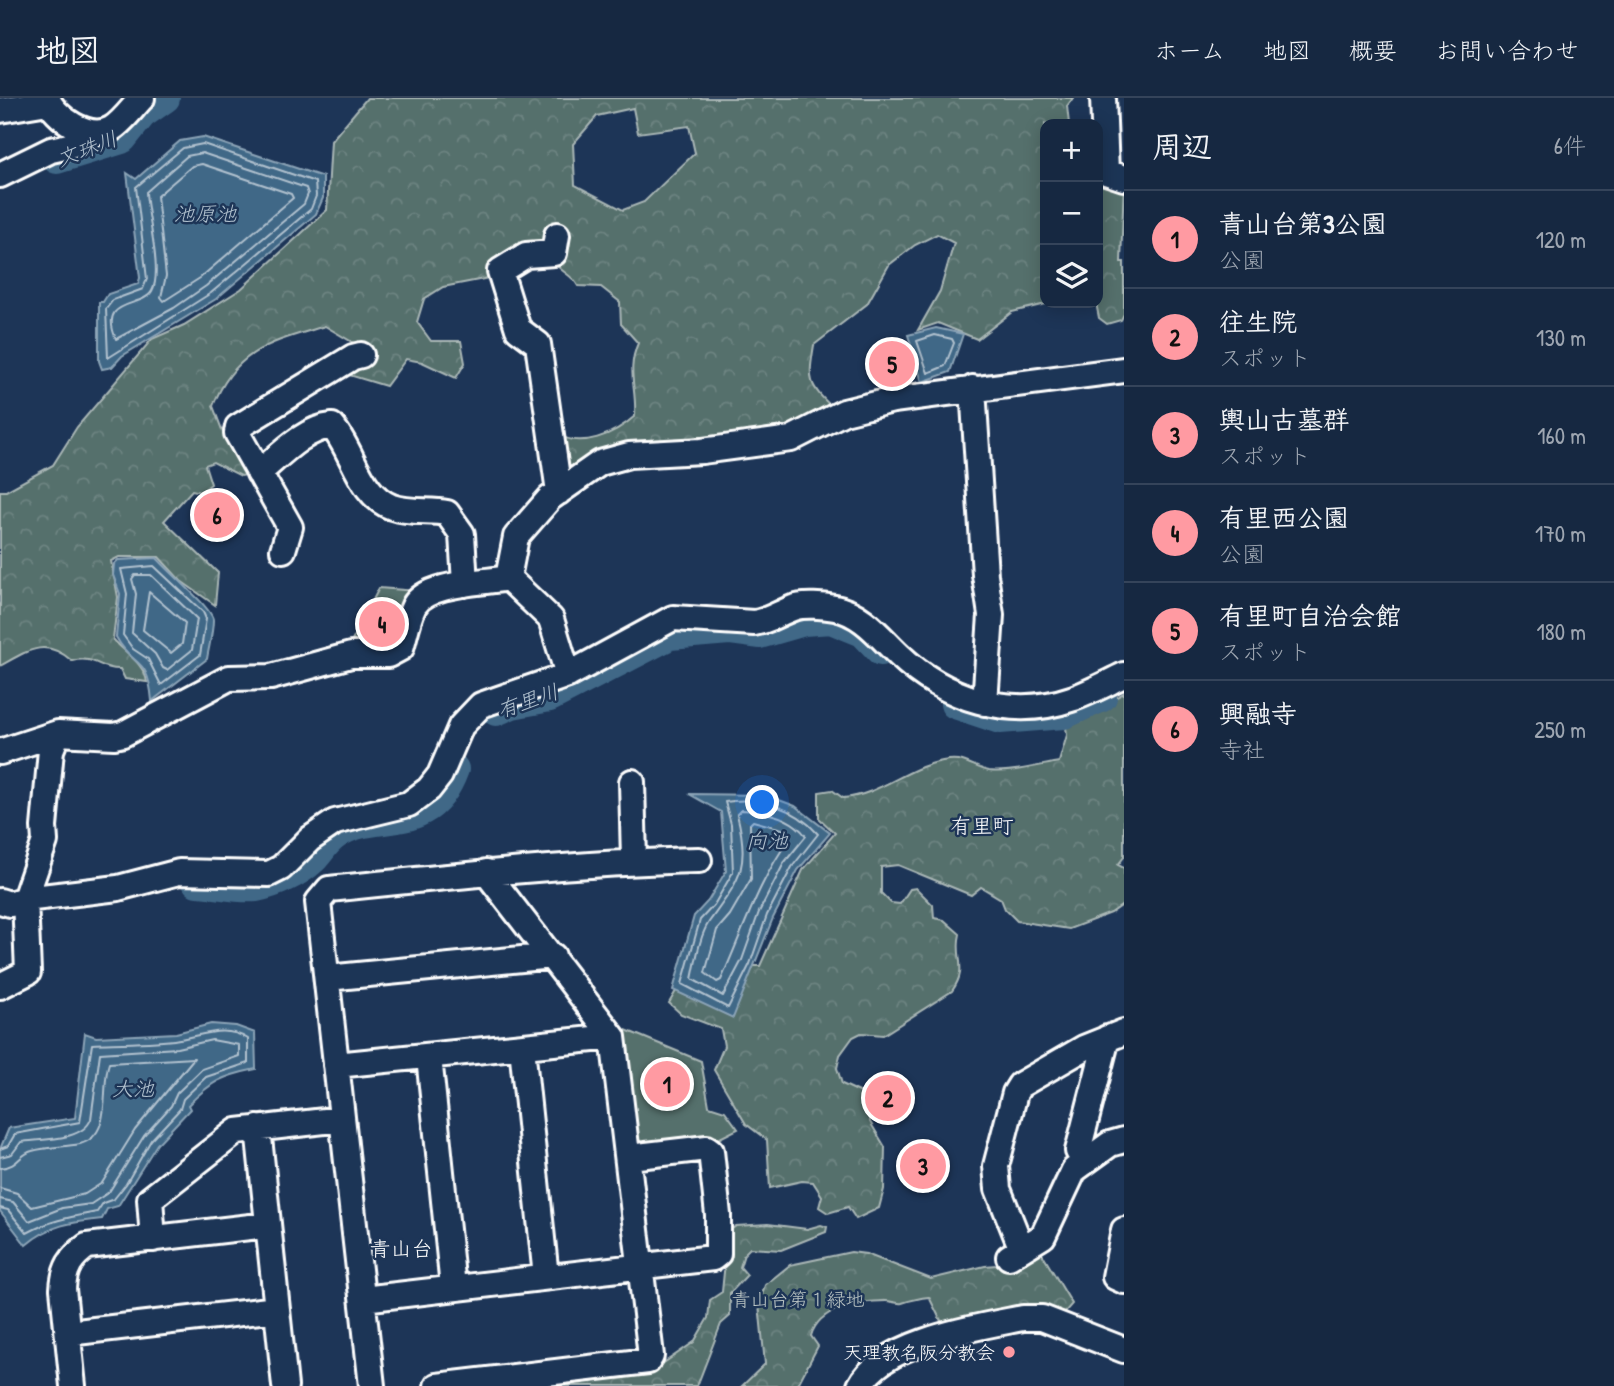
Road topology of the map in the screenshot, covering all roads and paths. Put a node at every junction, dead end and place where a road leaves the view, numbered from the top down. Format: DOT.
graph roads {
  1 [pos="142,98"];
  2 [pos="1103,98"];
  3 [pos="48,100"];
  4 [pos="0,110"];
  5 [pos="92,133"];
  6 [pos="0,175"];
  7 [pos="1124,178"];
  8 [pos="557,236"];
  9 [pos="361,355"];
  10 [pos="1124,370"];
  11 [pos="973,388"];
  12 [pos="259,473"];
  13 [pos="559,492"];
  14 [pos="283,551"];
  15 [pos="508,578"];
  16 [pos="465,584"];
  17 [pos="1124,674"];
  18 [pos="568,675"];
  19 [pos="985,703"];
  20 [pos="58,733"];
  21 [pos="0,752"];
  22 [pos="632,782"];
  23 [pos="634,860"];
  24 [pos="699,860"];
  25 [pos="486,872"];
  26 [pos="25,899"];
  27 [pos="0,901"];
  28 [pos="553,956"];
  29 [pos="327,978"];
  30 [pos="0,986"];
  31 [pos="1116,1035"];
  32 [pos="613,1037"];
  33 [pos="522,1047"];
  34 [pos="429,1058"];
  35 [pos="336,1065"];
  36 [pos="342,1119"];
  37 [pos="258,1128"];
  38 [pos="1124,1140"];
  39 [pos="629,1157"];
  40 [pos="1084,1161"];
  41 [pos="267,1225"];
  42 [pos="1124,1230"];
  43 [pos="153,1239"];
  44 [pos="640,1266"];
  45 [pos="546,1277"];
  46 [pos="1124,1281"];
  47 [pos="453,1287"];
  48 [pos="363,1299"];
  49 [pos="277,1309"];
  50 [pos="68,1333"];
  51 [pos="1124,1350"];
  52 [pos="463,1385"];
  53 [pos="73,1386"];
  54 [pos="285,1386"];
  55 [pos="372,1386"];
  56 [pos="437,1386"];
  57 [pos="860,1386"];
  1 -- 5 [label="street"];
  2 -- 7 [label="street"];
  3 -- 4 [label="street"];
  3 -- 5 [label="street"];
  5 -- 6 [label="street"];
  8 -- 13 [label="street"];
  9 -- 12 [label="street"];
  10 -- 11 [label="street"];
  11 -- 13 [label="street"];
  11 -- 19 [label="street"];
  12 -- 14 [label="street"];
  12 -- 16 [label="street"];
  13 -- 15 [label="street"];
  15 -- 16 [label="street"];
  15 -- 18 [label="street"];
  16 -- 20 [label="street"];
  17 -- 19 [label="street"];
  18 -- 19 [label="street"];
  18 -- 26 [label="street"];
  20 -- 21 [label="street"];
  20 -- 26 [label="street"];
  22 -- 23 [label="street"];
  23 -- 24 [label="street"];
  23 -- 25 [label="street"];
  25 -- 28 [label="street"];
  25 -- 29 [label="street"];
  26 -- 27 [label="street"];
  26 -- 30 [label="street"];
  28 -- 29 [label="street"];
  28 -- 32 [label="street"];
  29 -- 35 [label="street"];
  31 -- 40 [label="street"];
  31 -- 40 [label="street"];
  32 -- 33 [label="street"];
  32 -- 39 [label="street"];
  33 -- 34 [label="street"];
  33 -- 45 [label="street"];
  34 -- 35 [label="street"];
  34 -- 47 [label="street"];
  35 -- 36 [label="street"];
  36 -- 37 [label="street"];
  36 -- 48 [label="street"];
  37 -- 41 [label="street"];
  37 -- 43 [label="street"];
  38 -- 40 [label="street"];
  39 -- 44 [label="street"];
  39 -- 44 [label="street"];
  41 -- 43 [label="street"];
  41 -- 49 [label="street"];
  42 -- 46 [label="street"];
  43 -- 50 [label="street"];
  44 -- 45 [label="street"];
  44 -- 52 [label="street"];
  45 -- 47 [label="street"];
  47 -- 48 [label="street"];
  48 -- 55 [label="street"];
  49 -- 50 [label="street"];
  49 -- 54 [label="street"];
  50 -- 53 [label="street"];
  51 -- 57 [label="street"];
  52 -- 56 [label="street"];
}
